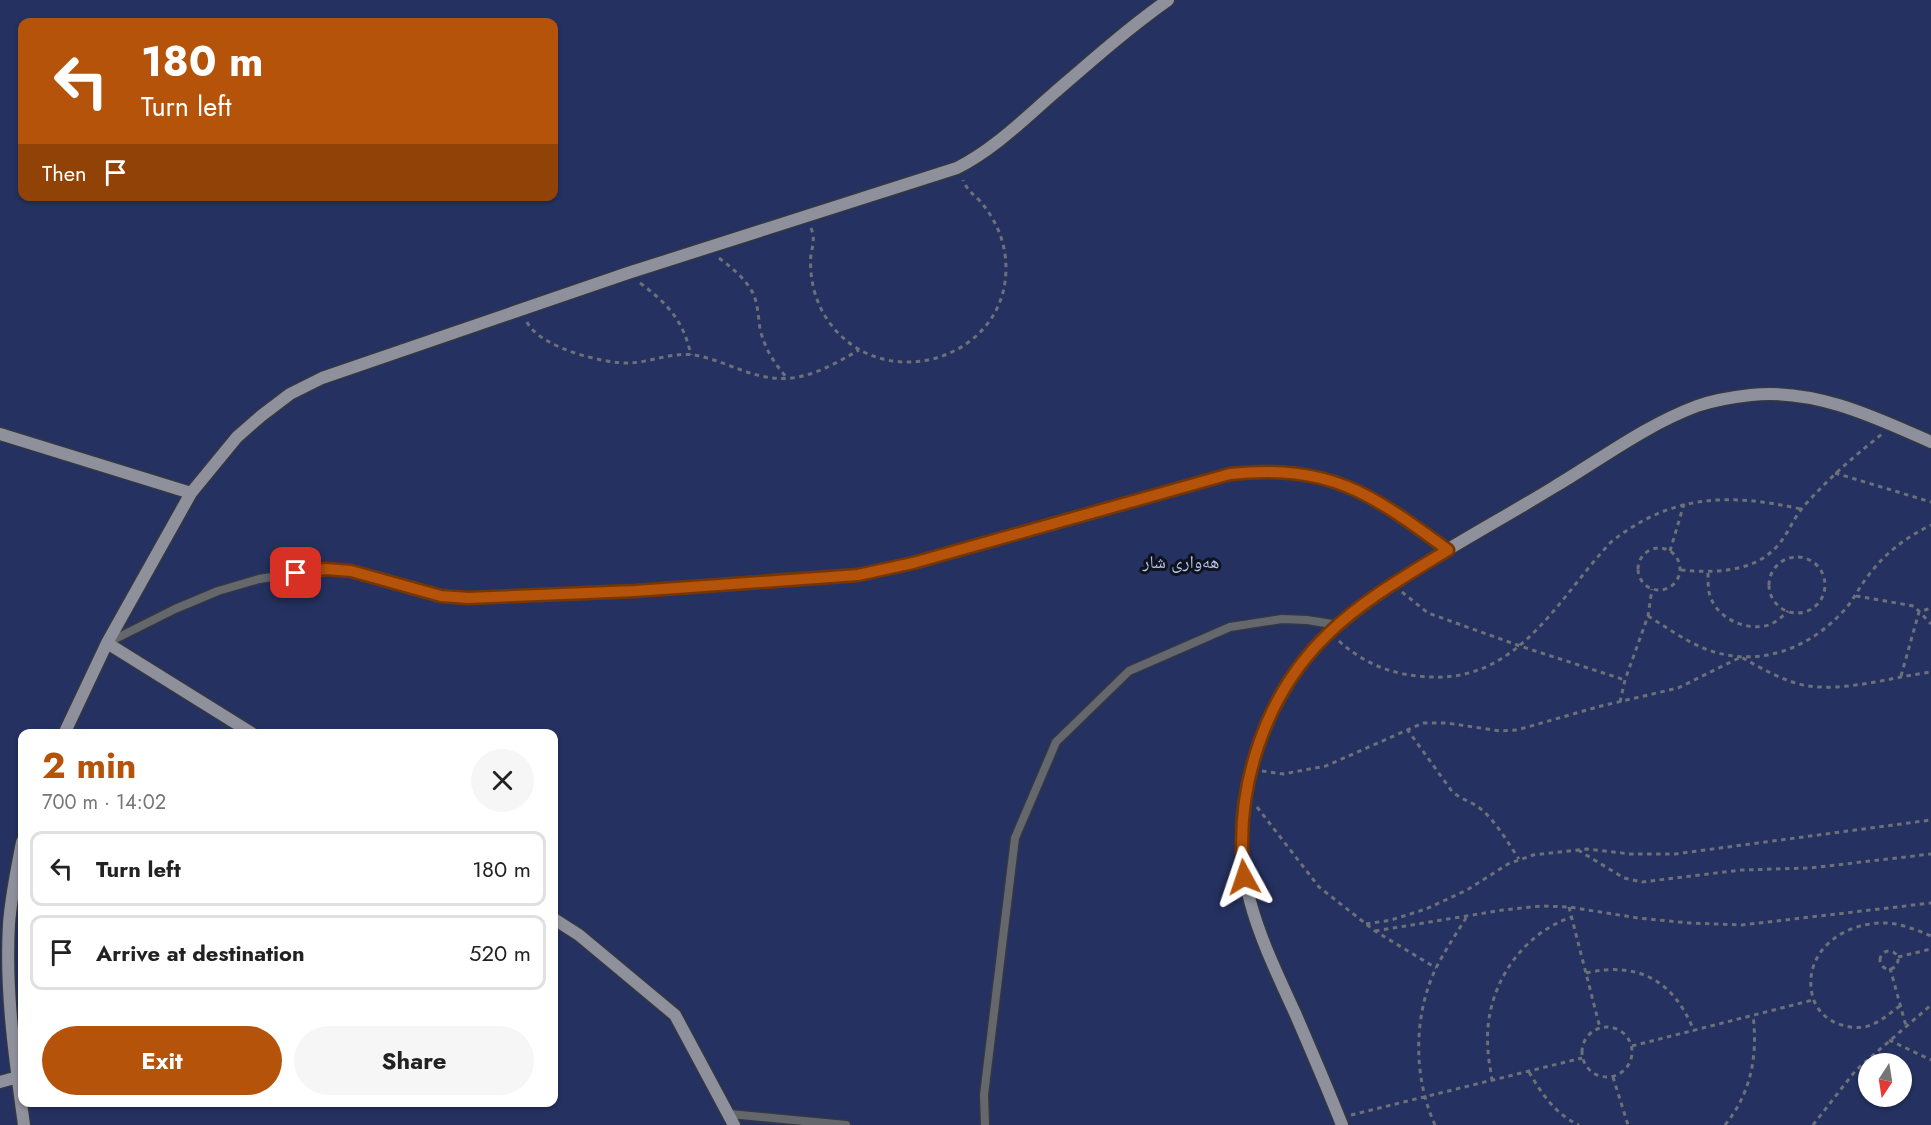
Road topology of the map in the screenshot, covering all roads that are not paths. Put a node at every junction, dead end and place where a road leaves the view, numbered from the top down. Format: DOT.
graph roads {
  1 [pos="1168,0"];
  2 [pos="0,434"];
  3 [pos="1931,442"];
  4 [pos="190,493"];
  5 [pos="1448,550"];
  6 [pos="1334,628"];
  7 [pos="107,643"];
  8 [pos="66,729"];
  9 [pos="245,729"];
  10 [pos="18,865"];
  11 [pos="558,922"];
  12 [pos="18,1077"];
  13 [pos="0,1082"];
  14 [pos="22,1107"];
  15 [pos="732,1120"];
  16 [pos="1341,1122"];
  17 [pos="24,1125"];
  18 [pos="846,1125"];
  19 [pos="985,1125"];
  1 -- 4 [label="street"];
  2 -- 4 [label="street"];
  3 -- 5 [label="street"];
  4 -- 7 [label="street"];
  5 -- 6 [label="street"];
  5 -- 7 [label="lane"];
  6 -- 16 [label="street"];
  6 -- 19 [label="lane"];
  7 -- 8 [label="street"];
  7 -- 9 [label="street"];
  10 -- 12 [label="street"];
  11 -- 15 [label="street"];
  12 -- 13 [label="street"];
  14 -- 17 [label="street"];
  15 -- 18 [label="lane"];
}
